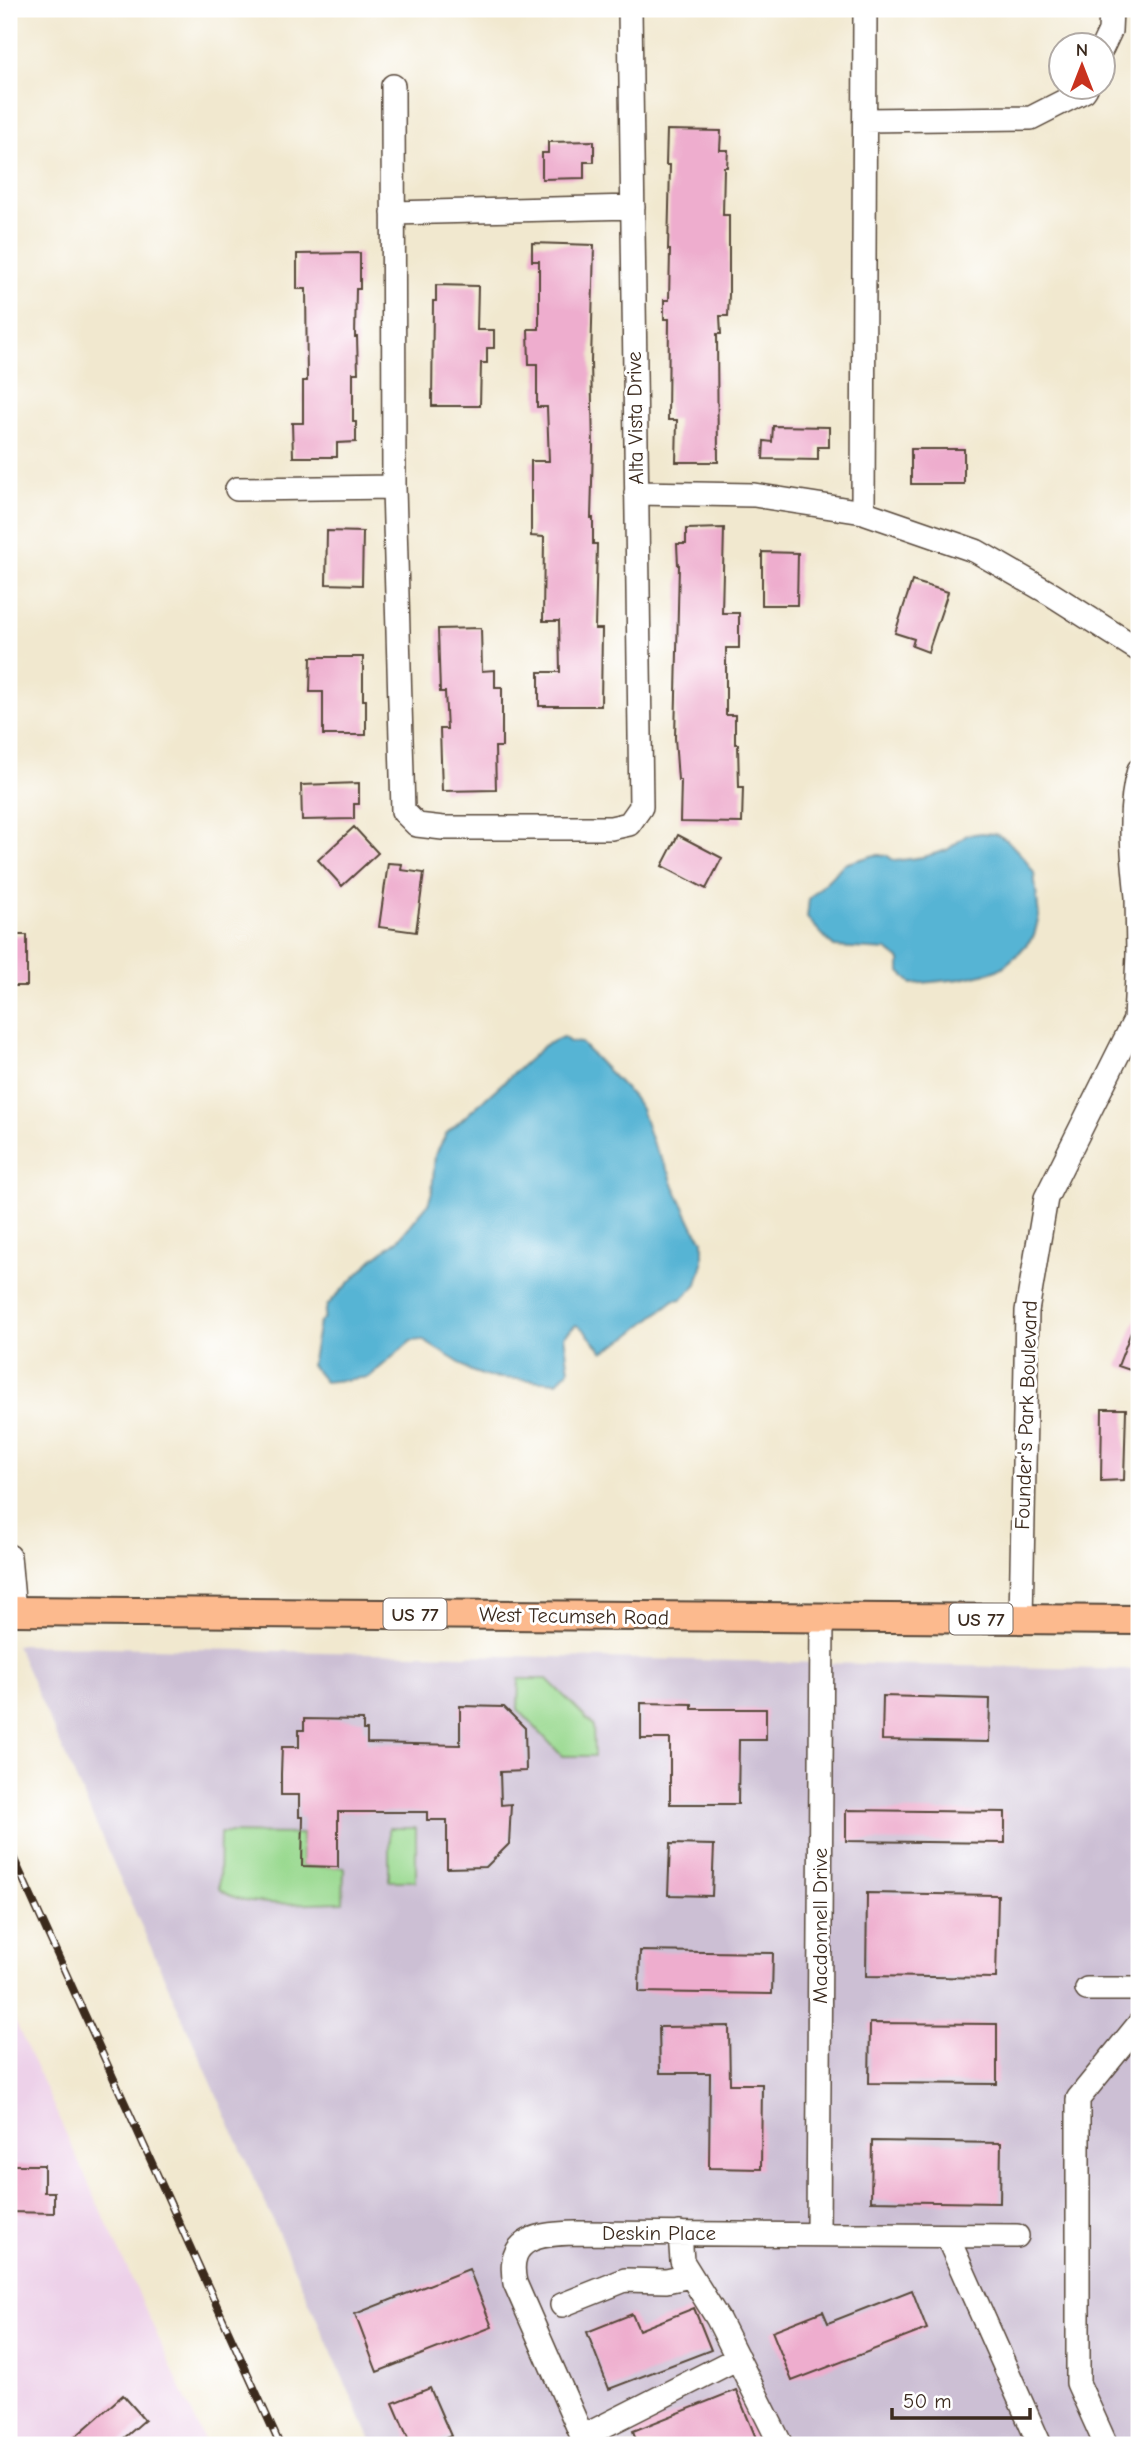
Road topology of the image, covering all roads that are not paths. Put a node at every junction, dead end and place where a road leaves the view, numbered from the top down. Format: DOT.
graph roads {
  1 [pos="630,9"];
  2 [pos="865,9"];
  3 [pos="1111,9"];
  4 [pos="1110,32"];
  5 [pos="393,86"];
  6 [pos="1062,102"];
  7 [pos="865,120"];
  8 [pos="633,207"];
  9 [pos="393,214"];
  10 [pos="394,487"];
  11 [pos="237,489"];
  12 [pos="636,493"];
  13 [pos="863,512"];
  14 [pos="1139,650"];
  15 [pos="1139,770"];
  16 [pos="1138,897"];
  17 [pos="9,1556"];
  18 [pos="12,1611"];
  19 [pos="822,1618"];
  20 [pos="1021,1619"];
  21 [pos="1139,1620"];
  22 [pos="1087,1989"];
  23 [pos="1139,1989"];
  24 [pos="1139,2024"];
  25 [pos="680,2233"];
  26 [pos="818,2234"];
  27 [pos="947,2236"];
  28 [pos="1017,2236"];
  29 [pos="691,2276"];
  30 [pos="562,2305"];
  31 [pos="738,2358"];
  32 [pos="584,2441"];
  33 [pos="781,2445"];
  34 [pos="1040,2445"];
  35 [pos="1106,2445"];
  1 -- 8 [label="street, Alta Vista Drive"];
  2 -- 7 [label="street"];
  3 -- 4 [label="street"];
  5 -- 9 [label="street"];
  6 -- 7 [label="street"];
  7 -- 13 [label="street"];
  8 -- 9 [label="street"];
  8 -- 12 [label="street, Alta Vista Drive"];
  9 -- 10 [label="street"];
  10 -- 11 [label="street"];
  10 -- 12 [label="street, Alta Vista Drive"];
  12 -- 13 [label="street"];
  13 -- 14 [label="street"];
  15 -- 16 [label="street, Founder's Park Boulevard"];
  16 -- 20 [label="street, Founder's Park Boulevard"];
  17 -- 18 [label="street"];
  18 -- 19 [label="main road, West Tecumseh Road / US 77"];
  19 -- 20 [label="main road, West Tecumseh Road / US 77"];
  19 -- 26 [label="street, Macdonnell Drive"];
  20 -- 21 [label="main road, West Tecumseh Road / US 77"];
  22 -- 23 [label="street"];
  24 -- 35 [label="street"];
  25 -- 26 [label="street, Deskin Place"];
  25 -- 29 [label="street"];
  25 -- 32 [label="street, Deskin Place"];
  26 -- 27 [label="street, Deskin Place"];
  27 -- 28 [label="street, Deskin Place"];
  27 -- 34 [label="street"];
  29 -- 30 [label="street"];
  29 -- 31 [label="street"];
  31 -- 32 [label="street"];
  31 -- 33 [label="street"];
}
